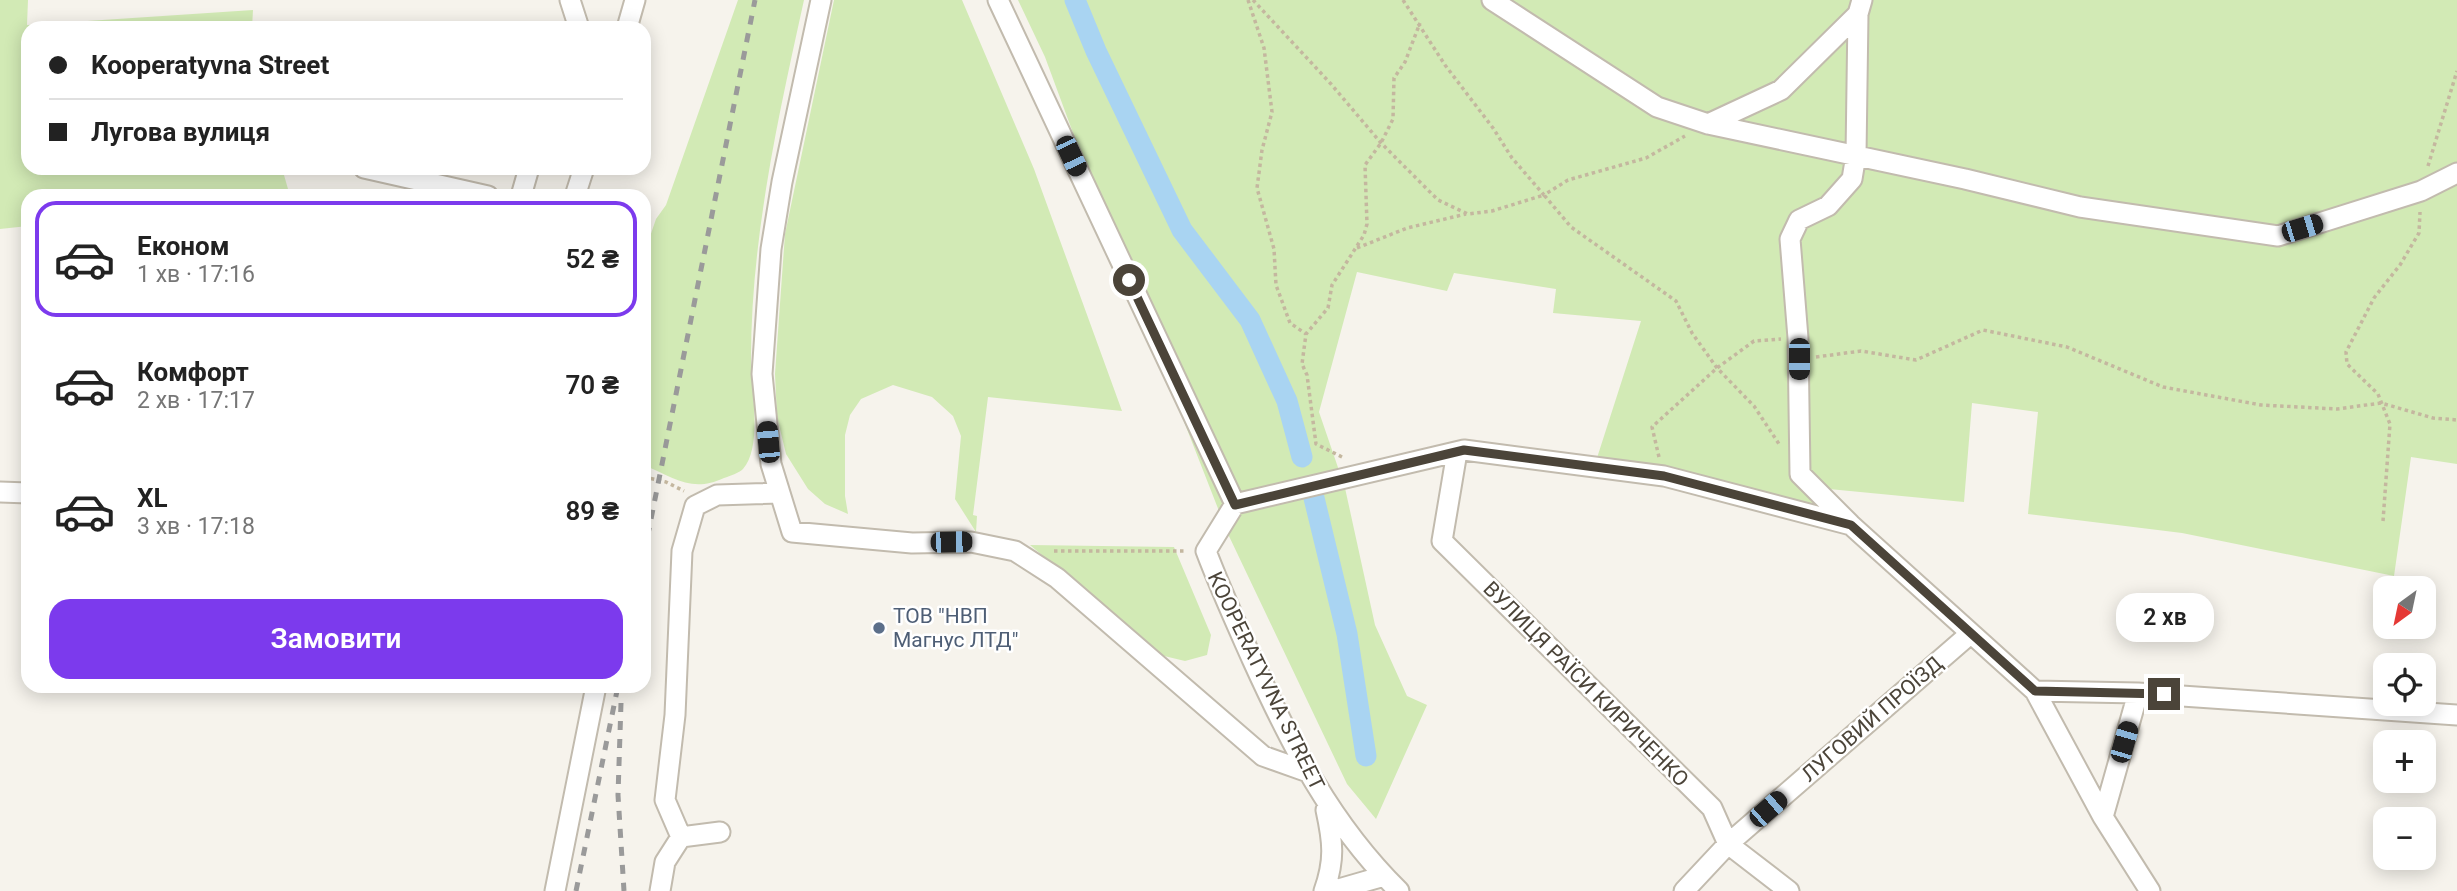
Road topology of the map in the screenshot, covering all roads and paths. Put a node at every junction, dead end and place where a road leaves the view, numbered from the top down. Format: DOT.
graph roads {
  1 [pos="570,0"];
  2 [pos="635,0"];
  3 [pos="821,0"];
  4 [pos="998,0"];
  5 [pos="1251,0"];
  6 [pos="1404,0"];
  7 [pos="1492,0"];
  8 [pos="1860,7"];
  9 [pos="577,21"];
  10 [pos="629,21"];
  11 [pos="1420,23"];
  12 [pos="2457,71"];
  13 [pos="1708,124"];
  14 [pos="1381,143"];
  15 [pos="1856,155"];
  16 [pos="2457,173"];
  17 [pos="395,175"];
  18 [pos="457,189"];
  19 [pos="2421,191"];
  20 [pos="1544,195"];
  21 [pos="1468,214"];
  22 [pos="1355,249"];
  23 [pos="1306,334"];
  24 [pos="1798,338"];
  25 [pos="1799,359"];
  26 [pos="1717,368"];
  27 [pos="2382,403"];
  28 [pos="2457,420"];
  29 [pos="1457,452"];
  30 [pos="1373,472"];
  31 [pos="1800,474"];
  32 [pos="1664,476"];
  33 [pos="651,479"];
  34 [pos="0,492"];
  35 [pos="21,493"];
  36 [pos="780,493"];
  37 [pos="704,501"];
  38 [pos="1235,505"];
  39 [pos="2383,521"];
  40 [pos="1851,525"];
  41 [pos="1015,551"];
  42 [pos="1206,551"];
  43 [pos="1970,634"];
  44 [pos="2035,691"];
  45 [pos="2138,692"];
  46 [pos="595,693"];
  47 [pos="2457,715"];
  48 [pos="1308,772"];
  49 [pos="1324,801"];
  50 [pos="2103,817"];
  51 [pos="720,832"];
  52 [pos="681,837"];
  53 [pos="1728,844"];
  54 [pos="1384,876"];
  55 [pos="555,891"];
  56 [pos="660,891"];
  57 [pos="1324,891"];
  58 [pos="1332,891"];
  59 [pos="1399,891"];
  60 [pos="1684,891"];
  61 [pos="1789,891"];
  62 [pos="2150,891"];
  1 -- 9 [label="street"];
  2 -- 10 [label="street"];
  3 -- 36 [label="street"];
  4 -- 38 [label="street"];
  5 -- 14 [label="path"];
  5 -- 23 [label="path"];
  6 -- 11 [label="path"];
  7 -- 13 [label="street"];
  8 -- 13 [label="street"];
  8 -- 15 [label="street"];
  11 -- 14 [label="path"];
  11 -- 20 [label="path"];
  12 -- 19 [label="path"];
  13 -- 15 [label="street"];
  13 -- 20 [label="path"];
  14 -- 21 [label="path"];
  14 -- 22 [label="path"];
  15 -- 19 [label="street"];
  15 -- 24 [label="street"];
  16 -- 19 [label="street"];
  17 -- 18 [label="street"];
  19 -- 27 [label="path"];
  20 -- 21 [label="path"];
  20 -- 26 [label="path"];
  21 -- 22 [label="path"];
  22 -- 23 [label="path"];
  23 -- 30 [label="path"];
  24 -- 25 [label="street"];
  24 -- 26 [label="path"];
  25 -- 27 [label="path"];
  25 -- 31 [label="street"];
  26 -- 31 [label="path"];
  26 -- 32 [label="path"];
  27 -- 28 [label="path"];
  27 -- 39 [label="path"];
  29 -- 30 [label="street"];
  29 -- 32 [label="street"];
  29 -- 53 [label="street, ВУЛИЦЯ РАЇСИ КИРИЧЕНКО"];
  30 -- 38 [label="street"];
  31 -- 40 [label="street"];
  32 -- 40 [label="street"];
  33 -- 37 [label="path"];
  34 -- 35 [label="street"];
  36 -- 37 [label="street"];
  36 -- 41 [label="street"];
  37 -- 52 [label="street"];
  38 -- 42 [label="street, KOOPERATYVNA STREET"];
  40 -- 43 [label="street"];
  41 -- 42 [label="path"];
  41 -- 48 [label="street"];
  42 -- 48 [label="street, KOOPERATYVNA STREET"];
  43 -- 44 [label="street"];
  43 -- 53 [label="street, ЛУГОВИЙ ПРОЇЗД"];
  44 -- 45 [label="street"];
  44 -- 50 [label="street"];
  45 -- 47 [label="street"];
  45 -- 50 [label="street"];
  46 -- 55 [label="street"];
  48 -- 49 [label="street, KOOPERATYVNA STREET"];
  49 -- 54 [label="street, KOOPERATYVNA STREET"];
  49 -- 57 [label="street"];
  50 -- 62 [label="street"];
  51 -- 52 [label="street"];
  52 -- 56 [label="street"];
  53 -- 60 [label="street, ЛУГОВИЙ ПРОЇЗД"];
  53 -- 61 [label="street, ВУЛИЦЯ РАЇСИ КИРИЧЕНКО"];
  54 -- 58 [label="street"];
  54 -- 59 [label="street, KOOPERATYVNA STREET"];
}
